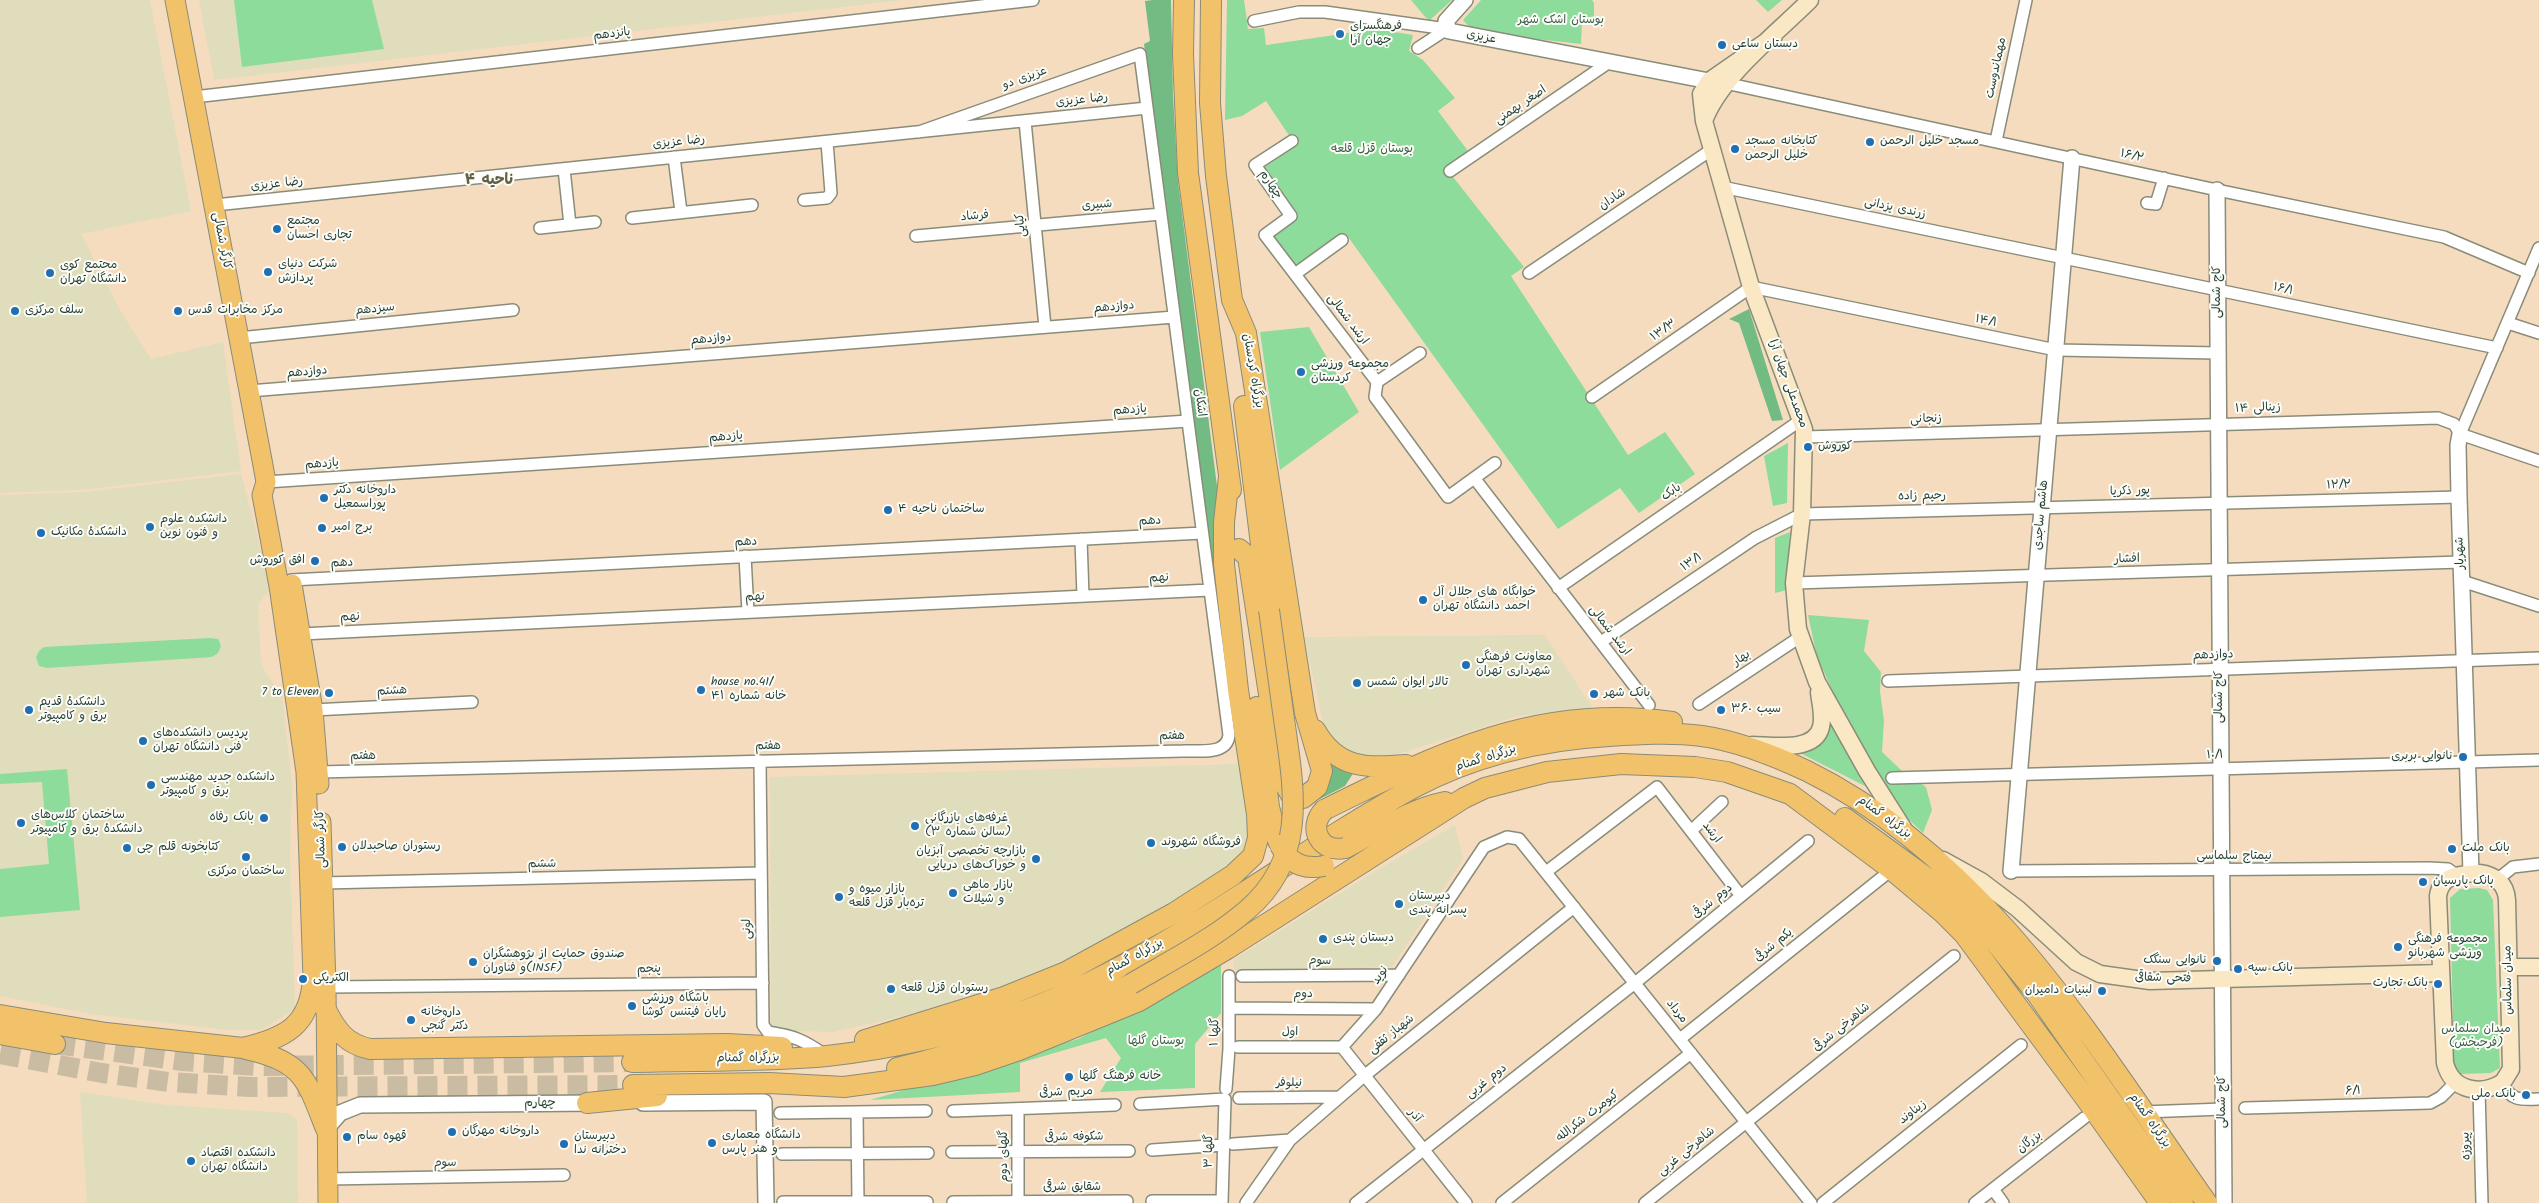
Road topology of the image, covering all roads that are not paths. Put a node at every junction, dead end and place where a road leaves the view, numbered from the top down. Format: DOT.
graph roads {
  1 [pos="175,0"];
  2 [pos="1033,0"];
  3 [pos="1184,0"];
  4 [pos="1211,0"];
  5 [pos="1465,0"];
  6 [pos="1810,0"];
  7 [pos="2026,0"];
  8 [pos="1254,21"];
  9 [pos="1447,29"];
  10 [pos="1774,36"];
  11 [pos="1418,48"];
  12 [pos="1140,54"];
  13 [pos="1608,63"];
  14 [pos="1708,81"];
  15 [pos="1725,83"];
  16 [pos="194,97"];
  17 [pos="1147,108"];
  18 [pos="1025,121"];
  19 [pos="1704,121"];
  20 [pos="919,132"];
  21 [pos="1292,140"];
  22 [pos="1996,141"];
  23 [pos="827,142"];
  24 [pos="1711,150"];
  25 [pos="674,157"];
  26 [pos="2072,158"];
  27 [pos="564,169"];
  28 [pos="1450,171"];
  29 [pos="2164,178"];
  30 [pos="1722,187"];
  31 [pos="2217,190"];
  32 [pos="804,200"];
  33 [pos="2147,203"];
  34 [pos="215,205"];
  35 [pos="752,205"];
  36 [pos="681,212"];
  37 [pos="1161,214"];
  38 [pos="632,218"];
  39 [pos="595,222"];
  40 [pos="570,225"];
  41 [pos="1035,225"];
  42 [pos="540,228"];
  43 [pos="1265,235"];
  44 [pos="916,236"];
  45 [pos="1342,240"];
  46 [pos="2539,248"];
  47 [pos="2064,258"];
  48 [pos="1529,273"];
  49 [pos="2529,273"];
  50 [pos="1295,274"];
  51 [pos="1751,287"];
  52 [pos="2218,290"];
  53 [pos="1232,300"];
  54 [pos="513,310"];
  55 [pos="1174,317"];
  56 [pos="2508,323"];
  57 [pos="1045,327"];
  58 [pos="2539,333"];
  59 [pos="240,338"];
  60 [pos="2497,348"];
  61 [pos="2056,350"];
  62 [pos="1420,353"];
  63 [pos="2218,353"];
  64 [pos="1377,382"];
  65 [pos="249,391"];
  66 [pos="1592,397"];
  67 [pos="1801,420"];
  68 [pos="1188,421"];
  69 [pos="2219,424"];
  70 [pos="2049,430"];
  71 [pos="1805,437"];
  72 [pos="2459,440"];
  73 [pos="2539,461"];
  74 [pos="1495,463"];
  75 [pos="1229,477"];
  76 [pos="1475,479"];
  77 [pos="266,482"];
  78 [pos="2459,497"];
  79 [pos="2219,503"];
  80 [pos="2042,508"];
  81 [pos="1802,514"];
  82 [pos="1202,533"];
  83 [pos="1081,539"];
  84 [pos="1239,549"];
  85 [pos="745,556"];
  86 [pos="2461,562"];
  87 [pos="2220,570"];
  88 [pos="2036,577"];
  89 [pos="2462,581"];
  90 [pos="1794,583"];
  91 [pos="1558,588"];
  92 [pos="1210,590"];
  93 [pos="1083,596"];
  94 [pos="289,599"];
  95 [pos="2539,606"];
  96 [pos="748,612"];
  97 [pos="301,634"];
  98 [pos="1800,637"];
  99 [pos="1601,642"];
  100 [pos="2539,658"];
  101 [pos="2465,661"];
  102 [pos="2220,669"];
  103 [pos="2028,676"];
  104 [pos="1888,681"];
  105 [pos="1817,682"];
  106 [pos="472,702"];
  107 [pos="1699,704"];
  108 [pos="1649,705"];
  109 [pos="313,710"];
  110 [pos="1305,713"];
  111 [pos="1703,736"];
  112 [pos="1736,744"];
  113 [pos="1217,750"];
  114 [pos="2539,760"];
  115 [pos="760,761"];
  116 [pos="2469,762"];
  117 [pos="1417,764"];
  118 [pos="2221,769"];
  119 [pos="319,772"];
  120 [pos="2019,775"];
  121 [pos="1892,778"];
  122 [pos="1790,794"];
  123 [pos="1464,798"];
  124 [pos="1722,802"];
  125 [pos="1692,830"];
  126 [pos="1906,832"];
  127 [pos="1519,839"];
  128 [pos="1808,841"];
  129 [pos="1926,850"];
  130 [pos="2539,864"];
  131 [pos="2222,870"];
  132 [pos="2011,871"];
  133 [pos="1546,872"];
  134 [pos="761,874"];
  135 [pos="2464,874"];
  136 [pos="1885,875"];
  137 [pos="2498,879"];
  138 [pos="323,883"];
  139 [pos="1741,896"];
  140 [pos="1574,907"];
  141 [pos="1954,956"];
  142 [pos="2509,967"];
  143 [pos="2539,967"];
  144 [pos="2440,973"];
  145 [pos="1399,975"];
  146 [pos="1229,976"];
  147 [pos="1242,976"];
  148 [pos="2222,980"];
  149 [pos="320,983"];
  150 [pos="762,983"];
  151 [pos="1635,983"];
  152 [pos="1230,1008"];
  153 [pos="1376,1009"];
  154 [pos="326,1010"];
  155 [pos="0,1015"];
  156 [pos="0,1034"];
  157 [pos="1680,1039"];
  158 [pos="55,1044"];
  159 [pos="2021,1046"];
  160 [pos="1238,1047"];
  161 [pos="1342,1047"];
  162 [pos="243,1048"];
  163 [pos="1691,1053"];
  164 [pos="819,1056"];
  165 [pos="632,1062"];
  166 [pos="1364,1076"];
  167 [pos="769,1083"];
  168 [pos="2455,1083"];
  169 [pos="2502,1083"];
  170 [pos="743,1084"];
  171 [pos="633,1085"];
  172 [pos="2479,1089"];
  173 [pos="1225,1094"];
  174 [pos="1239,1098"];
  175 [pos="1338,1098"];
  176 [pos="2539,1099"];
  177 [pos="587,1103"];
  178 [pos="1140,1104"];
  179 [pos="1115,1105"];
  180 [pos="2245,1108"];
  181 [pos="1018,1109"];
  182 [pos="2223,1109"];
  183 [pos="953,1110"];
  184 [pos="926,1111"];
  185 [pos="857,1112"];
  186 [pos="2143,1112"];
  187 [pos="780,1113"];
  188 [pos="2084,1118"];
  189 [pos="1746,1122"];
  190 [pos="326,1130"];
  191 [pos="1290,1140"];
  192 [pos="1228,1144"];
  193 [pos="1152,1150"];
  194 [pos="1423,1150"];
  195 [pos="1129,1151"];
  196 [pos="928,1152"];
  197 [pos="952,1152"];
  198 [pos="1018,1152"];
  199 [pos="857,1153"];
  200 [pos="782,1154"];
  201 [pos="564,1175"];
  202 [pos="328,1179"];
  203 [pos="1993,1189"];
  204 [pos="1127,1201"];
  205 [pos="1152,1201"];
  206 [pos="783,1202"];
  207 [pos="858,1202"];
  208 [pos="927,1202"];
  209 [pos="953,1202"];
  210 [pos="1018,1202"];
  211 [pos="1222,1202"];
  212 [pos="328,1203"];
  213 [pos="766,1203"];
  214 [pos="1246,1203"];
  215 [pos="1356,1203"];
  216 [pos="1466,1203"];
  217 [pos="1502,1203"];
  218 [pos="1645,1203"];
  219 [pos="1811,1203"];
  220 [pos="1823,1203"];
  221 [pos="1975,1203"];
  222 [pos="2003,1203"];
  223 [pos="2160,1203"];
  224 [pos="2182,1203"];
  225 [pos="2207,1203"];
  226 [pos="2224,1203"];
  227 [pos="2482,1203"];
  1 -- 16 [label="main road, کارگر شمالی"];
  2 -- 16 [label="street, پانزدهم"];
  3 -- 75 [label="highway"];
  4 -- 53 [label="highway, بزرگراه کردستان"];
  5 -- 9 [label="street"];
  6 -- 10 [label="main road"];
  7 -- 22 [label="street, مهماندوست"];
  8 -- 9 [label="street, عزیزی"];
  9 -- 11 [label="street"];
  9 -- 13 [label="street, عزیزی"];
  10 -- 14 [label="main road"];
  10 -- 15 [label="main road"];
  12 -- 17 [label="street, اشکان"];
  12 -- 20 [label="street, عزیزی دو"];
  13 -- 14 [label="street, عزیزی"];
  13 -- 28 [label="street, اصغر بهمنی"];
  14 -- 19 [label="main road, محمدعلی جهان آرا"];
  15 -- 19 [label="main road"];
  15 -- 22 [label="street, ۱۶/۲"];
  16 -- 34 [label="main road, کارگر شمالی"];
  17 -- 18 [label="street, رضا عزیزی"];
  17 -- 37 [label="street, اشکان"];
  18 -- 20 [label="street, رضا عزیزی"];
  18 -- 41 [label="street, کیایی"];
  19 -- 24 [label="main road, محمدعلی جهان آرا"];
  20 -- 23 [label="street, رضا عزیزی"];
  21 -- 43 [label="street, چهارم"];
  22 -- 26 [label="street, ۱۶/۲"];
  23 -- 25 [label="street, رضا عزیزی"];
  23 -- 32 [label="street"];
  24 -- 30 [label="main road, محمدعلی جهان آرا"];
  24 -- 48 [label="street, شادان"];
  25 -- 27 [label="street, رضا عزیزی"];
  25 -- 36 [label="street"];
  26 -- 29 [label="street, ۱۶/۲"];
  26 -- 47 [label="street, هاشم ساجدی"];
  27 -- 34 [label="street, رضا عزیزی"];
  27 -- 40 [label="street"];
  29 -- 31 [label="street, ۱۶/۲"];
  29 -- 33 [label="street"];
  30 -- 47 [label="street, زرندی یزدانی"];
  30 -- 51 [label="main road, محمدعلی جهان آرا"];
  31 -- 49 [label="street, ۱۶/۲"];
  31 -- 52 [label="street, کاج شمالی"];
  34 -- 59 [label="main road, کارگر شمالی"];
  35 -- 36 [label="street"];
  36 -- 38 [label="street"];
  37 -- 41 [label="street, شبیری"];
  37 -- 55 [label="street, اشکان"];
  39 -- 40 [label="street"];
  40 -- 42 [label="street"];
  41 -- 44 [label="street, فرشاد"];
  41 -- 57 [label="street, کیایی"];
  43 -- 50 [label="street, ارشد شمالی"];
  45 -- 50 [label="street"];
  46 -- 49 [label="street, شهریار"];
  47 -- 52 [label="street, ۱۶/۱"];
  47 -- 61 [label="street, هاشم ساجدی"];
  49 -- 56 [label="street, شهریار"];
  50 -- 64 [label="street, ارشد شمالی"];
  51 -- 61 [label="street, ۱۴/۱"];
  51 -- 66 [label="street, ۱۳/۳"];
  51 -- 67 [label="main road, محمدعلی جهان آرا"];
  52 -- 60 [label="street, ۱۶/۱"];
  52 -- 63 [label="street, کاج شمالی"];
  53 -- 110 [label="highway, بزرگراه کردستان"];
  53 -- 167 [label="highway, bridge"];
  54 -- 59 [label="street, سیزدهم"];
  55 -- 57 [label="street, دوازدهم"];
  55 -- 68 [label="street, اشکان"];
  56 -- 58 [label="street"];
  56 -- 60 [label="street, شهریار"];
  57 -- 65 [label="street, دوازدهم"];
  59 -- 65 [label="main road, کارگر شمالی"];
  60 -- 72 [label="street, شهریار"];
  61 -- 63 [label="street, ۱۴/۱"];
  61 -- 70 [label="street, هاشم ساجدی"];
  62 -- 64 [label="street"];
  63 -- 69 [label="street, کاج شمالی"];
  64 -- 76 [label="street, ارشد شمالی"];
  65 -- 77 [label="main road, کارگر شمالی"];
  67 -- 71 [label="main road, محمدعلی جهان آرا"];
  67 -- 91 [label="street, بابک"];
  68 -- 77 [label="street, یازدهم"];
  68 -- 82 [label="street, اشکان"];
  69 -- 70 [label="street, زینالی ۱۴"];
  69 -- 72 [label="street, زینالی ۱۴"];
  69 -- 79 [label="street, کاج شمالی"];
  70 -- 71 [label="street, زنجانی"];
  70 -- 80 [label="street, هاشم ساجدی"];
  71 -- 81 [label="main road, محمدعلی جهان آرا"];
  72 -- 73 [label="street, زینالی ۱۴"];
  72 -- 78 [label="street, شهریار"];
  74 -- 76 [label="street"];
  75 -- 84 [label="highway"];
  75 -- 164 [label="highway"];
  76 -- 91 [label="street, ارشد شمالی"];
  77 -- 94 [label="main road, کارگر شمالی"];
  78 -- 79 [label="street, ۱۲/۲"];
  78 -- 86 [label="street, شهریار"];
  79 -- 80 [label="street, پور ذکریا"];
  79 -- 87 [label="street, کاج شمالی"];
  80 -- 81 [label="street, رحیم زاده"];
  80 -- 88 [label="street, هاشم ساجدی"];
  81 -- 90 [label="main road, محمدعلی جهان آرا"];
  81 -- 99 [label="street, ۱۳/۱"];
  82 -- 83 [label="street, دهم"];
  82 -- 92 [label="street, اشکان"];
  83 -- 85 [label="street, دهم"];
  83 -- 93 [label="street"];
  84 -- 110 [label="highway, بزرگراه کردستان"];
  84 -- 123 [label="highway, bridge"];
  85 -- 94 [label="street, دهم"];
  85 -- 96 [label="street"];
  86 -- 87 [label="street, افشار"];
  86 -- 89 [label="street, شهریار"];
  87 -- 88 [label="street, افشار"];
  87 -- 102 [label="street, کاج شمالی"];
  88 -- 90 [label="street, افشار"];
  88 -- 103 [label="street, هاشم ساجدی"];
  89 -- 95 [label="street"];
  89 -- 101 [label="street, شهریار"];
  90 -- 98 [label="main road, محمدعلی جهان آرا"];
  91 -- 99 [label="street, ارشد شمالی"];
  92 -- 93 [label="street, نهم"];
  92 -- 113 [label="street, اشکان"];
  93 -- 96 [label="street, نهم"];
  94 -- 97 [label="main road, کارگر شمالی"];
  94 -- 149 [label="main road, کارگر شمالی"];
  96 -- 97 [label="street, نهم"];
  97 -- 109 [label="main road, کارگر شمالی"];
  98 -- 105 [label="main road, محمدعلی جهان آرا"];
  98 -- 107 [label="street, بهار"];
  99 -- 108 [label="street, ارشد شمالی"];
  100 -- 101 [label="street, دوازدهم"];
  101 -- 102 [label="street, دوازدهم"];
  101 -- 116 [label="street, شهریار"];
  102 -- 103 [label="street, دوازدهم"];
  102 -- 118 [label="street, کاج شمالی"];
  103 -- 104 [label="street, دوازدهم"];
  103 -- 120 [label="street, هاشم ساجدی"];
  105 -- 112 [label="main road"];
  105 -- 126 [label="main road"];
  106 -- 109 [label="street, هشتم"];
  109 -- 119 [label="main road, کارگر شمالی"];
  110 -- 117 [label="highway"];
  111 -- 112 [label="highway, بزرگراه گمنام"];
  111 -- 117 [label="highway"];
  111 -- 164 [label="highway, بزرگراه گمنام"];
  112 -- 126 [label="highway, بزرگراه گمنام"];
  113 -- 115 [label="street, هفتم"];
  114 -- 116 [label="street, ۱۰/۱"];
  115 -- 119 [label="street, هفتم"];
  115 -- 134 [label="street, لونی"];
  116 -- 118 [label="street, ۱۰/۱"];
  116 -- 135 [label="street, شهریار"];
  117 -- 123 [label="highway, bridge"];
  118 -- 120 [label="street, ۱۰/۱"];
  118 -- 131 [label="street, کاج شمالی"];
  119 -- 138 [label="main road, کارگر شمالی"];
  120 -- 121 [label="street, ۱۰/۱"];
  120 -- 132 [label="street, هاشم ساجدی"];
  122 -- 123 [label="highway, بزرگراه گمنام"];
  122 -- 223 [label="highway, بزرگراه گمنام"];
  122 -- 224 [label="highway"];
  123 -- 167 [label="highway, بزرگراه گمنام"];
  124 -- 125 [label="street"];
  125 -- 133 [label="street, ارشد"];
  125 -- 139 [label="street, ارشد"];
  126 -- 129 [label="highway, بزرگراه گمنام"];
  127 -- 133 [label="street, مرداد"];
  127 -- 145 [label="street, نوید"];
  128 -- 139 [label="street, دوم شرقی"];
  129 -- 148 [label="main road, فتحی شقاقی"];
  129 -- 186 [label="highway, بزرگراه گمنام"];
  130 -- 137 [label="street"];
  131 -- 132 [label="street, نیمتاج سلماسی"];
  131 -- 135 [label="street, نیمتاج سلماسی"];
  131 -- 148 [label="street, کاج شمالی"];
  133 -- 140 [label="street, مرداد"];
  134 -- 138 [label="street, ششم"];
  134 -- 150 [label="street, لونی"];
  135 -- 137 [label="main road"];
  135 -- 144 [label="main road"];
  136 -- 157 [label="street, یکم شرقی"];
  137 -- 142 [label="main road, میدان سلماس"];
  138 -- 149 [label="main road, کارگر شمالی"];
  139 -- 151 [label="street, دوم شرقی"];
  140 -- 151 [label="street, مرداد"];
  140 -- 166 [label="street, شهباز ثقفی"];
  141 -- 189 [label="street, شاهرخی شرقی"];
  142 -- 143 [label="main road"];
  142 -- 169 [label="main road, میدان سلماس"];
  144 -- 148 [label="main road, فتحی شقاقی"];
  144 -- 168 [label="main road"];
  145 -- 147 [label="street, سوم"];
  145 -- 153 [label="street, نوید"];
  146 -- 152 [label="street, گلها ۱"];
  148 -- 182 [label="street, کاج شمالی"];
  149 -- 150 [label="street, پنجم"];
  149 -- 154 [label="main road, کارگر شمالی"];
  149 -- 162 [label="highway"];
  150 -- 164 [label="street, لونی"];
  151 -- 157 [label="street, مرداد"];
  151 -- 194 [label="street, دوم غربی"];
  152 -- 153 [label="street, دوم"];
  152 -- 173 [label="street, گلها ۱"];
  153 -- 161 [label="street, نوید"];
  154 -- 164 [label="highway"];
  154 -- 190 [label="main road, کارگر شمالی"];
  155 -- 162 [label="highway"];
  156 -- 158 [label="highway"];
  157 -- 163 [label="street, مرداد"];
  159 -- 220 [label="street, زیناوند"];
  160 -- 161 [label="street, اول"];
  161 -- 166 [label="street, آذر"];
  162 -- 190 [label="highway"];
  163 -- 189 [label="street, مرداد"];
  163 -- 217 [label="street, کیومرث شکرالله"];
  164 -- 165 [label="highway, بزرگراه گمنام"];
  166 -- 175 [label="street, شهباز ثقفی"];
  166 -- 194 [label="street, آذر"];
  167 -- 170 [label="highway, بزرگراه گمنام"];
  168 -- 172 [label="main road"];
  168 -- 180 [label="street, ۶/۱"];
  169 -- 172 [label="main road"];
  169 -- 176 [label="street"];
  170 -- 171 [label="highway, بزرگراه گمنام"];
  170 -- 177 [label="highway"];
  172 -- 227 [label="street, پیروزه"];
  173 -- 178 [label="street"];
  173 -- 192 [label="street, گلها ۳"];
  174 -- 175 [label="street, نیلوفر"];
  175 -- 191 [label="street, شهباز ثقفی"];
  177 -- 190 [label="street, چهارم"];
  177 -- 213 [label="street, چهارم"];
  179 -- 181 [label="street, مریم شرقی"];
  181 -- 183 [label="street, مریم شرقی"];
  181 -- 198 [label="street, گلهای دوم"];
  182 -- 186 [label="street"];
  182 -- 226 [label="street, کاج شمالی"];
  184 -- 185 [label="street"];
  185 -- 187 [label="street"];
  185 -- 199 [label="street"];
  186 -- 225 [label="highway, بزرگراه گمنام"];
  188 -- 203 [label="street, بزرگان"];
  189 -- 218 [label="street, شاهرخی غربی"];
  189 -- 219 [label="street, مرداد"];
  190 -- 202 [label="main road, کارگر شمالی"];
  191 -- 192 [label="street"];
  191 -- 214 [label="street, شهباز ثقفی"];
  192 -- 193 [label="street"];
  192 -- 211 [label="street, گلها ۳"];
  194 -- 215 [label="street, دوم غربی"];
  194 -- 216 [label="street, آذر"];
  195 -- 198 [label="street, شکوفه شرقی"];
  196 -- 199 [label="street"];
  197 -- 198 [label="street, شکوفه شرقی"];
  198 -- 210 [label="street, گلهای دوم"];
  199 -- 200 [label="street"];
  199 -- 207 [label="street"];
  201 -- 202 [label="street, سوم"];
  202 -- 212 [label="main road, کارگر شمالی"];
  203 -- 221 [label="street, بزرگان"];
  203 -- 222 [label="street"];
  204 -- 210 [label="street, شقایق شرقی"];
  205 -- 211 [label="street"];
  206 -- 207 [label="street"];
  207 -- 208 [label="street"];
  209 -- 210 [label="street, شقایق شرقی"];
}
